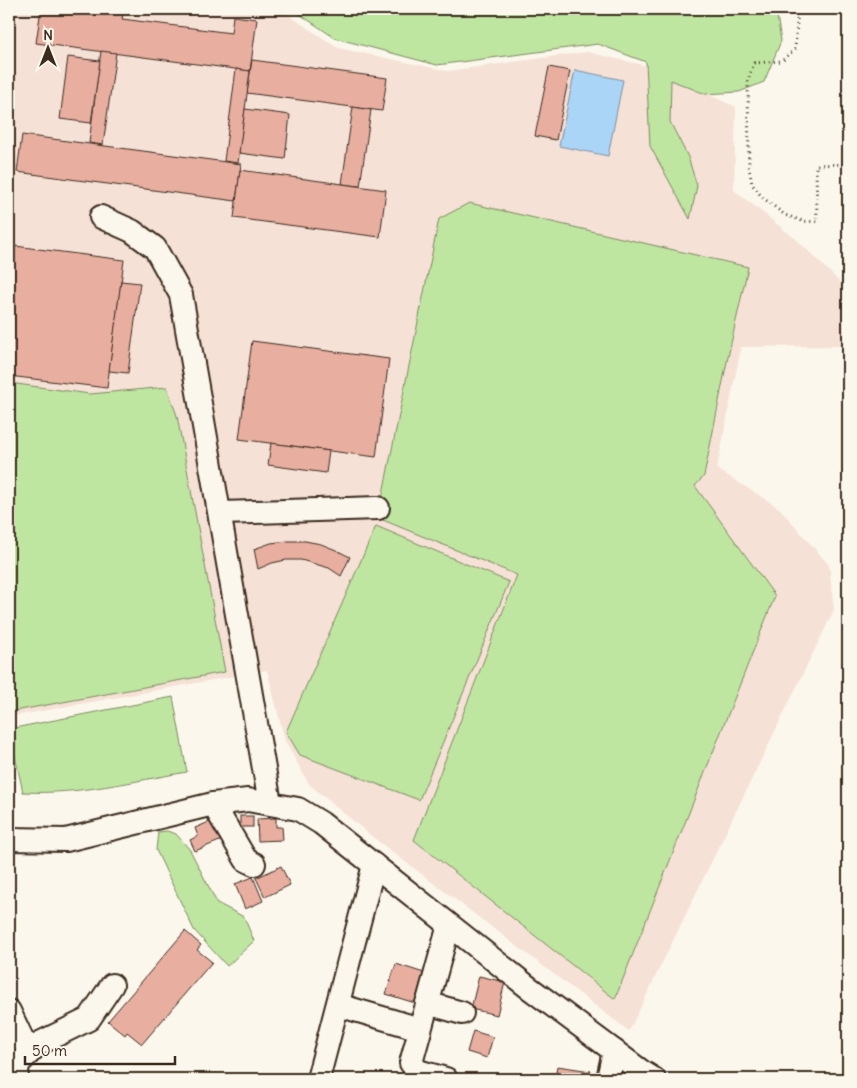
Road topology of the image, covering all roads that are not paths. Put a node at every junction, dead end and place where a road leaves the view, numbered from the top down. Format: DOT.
graph roads {
  1 [pos="101,217"];
  2 [pos="378,508"];
  3 [pos="221,513"];
  4 [pos="270,803"];
  5 [pos="212,804"];
  6 [pos="9,839"];
  7 [pos="254,864"];
  8 [pos="374,865"];
  9 [pos="449,925"];
  10 [pos="112,985"];
  11 [pos="428,1003"];
  12 [pos="338,1005"];
  13 [pos="9,1011"];
  14 [pos="462,1013"];
  15 [pos="420,1029"];
  16 [pos="614,1051"];
  17 [pos="29,1053"];
  18 [pos="16,1079"];
  19 [pos="318,1079"];
  20 [pos="446,1079"];
  21 [pos="608,1079"];
  22 [pos="654,1079"];
  1 -- 3 [label="street"];
  2 -- 3 [label="street"];
  3 -- 4 [label="street"];
  4 -- 5 [label="street"];
  4 -- 8 [label="street"];
  5 -- 6 [label="street"];
  5 -- 7 [label="street"];
  8 -- 9 [label="street"];
  8 -- 12 [label="street"];
  9 -- 11 [label="street"];
  9 -- 16 [label="street"];
  10 -- 17 [label="street"];
  11 -- 14 [label="street"];
  11 -- 15 [label="street"];
  12 -- 15 [label="street"];
  12 -- 19 [label="street"];
  13 -- 17 [label="street"];
  15 -- 20 [label="street"];
  16 -- 21 [label="street"];
  16 -- 22 [label="street"];
  17 -- 18 [label="street"];
}
